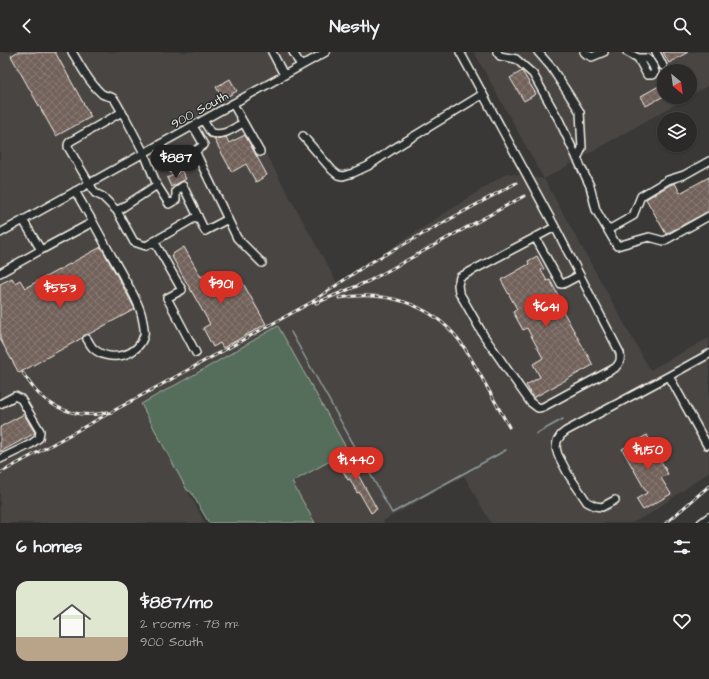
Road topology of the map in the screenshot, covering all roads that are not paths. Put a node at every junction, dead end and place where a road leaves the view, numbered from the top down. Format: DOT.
graph roads {
  1 [pos="72,52"];
  2 [pos="272,52"];
  3 [pos="293,52"];
  4 [pos="326,52"];
  5 [pos="460,52"];
  6 [pos="497,52"];
  7 [pos="538,52"];
  8 [pos="584,52"];
  9 [pos="604,52"];
  10 [pos="627,52"];
  11 [pos="656,52"];
  12 [pos="638,58"];
  13 [pos="662,64"];
  14 [pos="301,66"];
  15 [pos="284,75"];
  16 [pos="483,94"];
  17 [pos="233,104"];
  18 [pos="122,112"];
  19 [pos="203,120"];
  20 [pos="243,123"];
  21 [pos="193,126"];
  22 [pos="303,136"];
  23 [pos="160,144"];
  24 [pos="260,152"];
  25 [pos="144,153"];
  26 [pos="577,159"];
  27 [pos="709,161"];
  28 [pos="174,170"];
  29 [pos="90,183"];
  30 [pos="158,185"];
  31 [pos="75,191"];
  32 [pos="117,211"];
  33 [pos="198,216"];
  34 [pos="709,216"];
  35 [pos="228,218"];
  36 [pos="23,220"];
  37 [pos="93,222"];
  38 [pos="555,226"];
  39 [pos="608,230"];
  40 [pos="0,232"];
  41 [pos="535,237"];
  42 [pos="154,241"];
  43 [pos="41,250"];
  44 [pos="262,263"];
  45 [pos="0,273"];
  46 [pos="580,275"];
  47 [pos="87,339"];
  48 [pos="196,353"];
  49 [pos="709,354"];
  50 [pos="669,376"];
  51 [pos="1,400"];
  52 [pos="709,444"];
  53 [pos="0,460"];
  54 [pos="615,500"];
  55 [pos="709,517"];
  56 [pos="701,523"];
  1 -- 18 [label="street"];
  2 -- 15 [label="street"];
  3 -- 14 [label="street"];
  4 -- 14 [label="street, 900 South"];
  5 -- 16 [label="street"];
  6 -- 26 [label="street"];
  7 -- 26 [label="street"];
  8 -- 9 [label="street"];
  10 -- 12 [label="street"];
  11 -- 13 [label="street"];
  14 -- 15 [label="street, 900 South"];
  15 -- 17 [label="street, 900 South"];
  16 -- 22 [label="street"];
  16 -- 38 [label="street"];
  17 -- 19 [label="street, 900 South"];
  17 -- 20 [label="street"];
  18 -- 25 [label="street"];
  18 -- 29 [label="street"];
  19 -- 20 [label="street"];
  19 -- 21 [label="street, 900 South"];
  20 -- 24 [label="street"];
  21 -- 23 [label="street, 900 South"];
  21 -- 35 [label="street"];
  23 -- 25 [label="street, 900 South"];
  23 -- 28 [label="street"];
  25 -- 29 [label="street, 900 South"];
  25 -- 30 [label="street"];
  26 -- 39 [label="street"];
  27 -- 39 [label="street"];
  29 -- 31 [label="street, 900 South"];
  29 -- 32 [label="street"];
  30 -- 32 [label="street"];
  30 -- 33 [label="street"];
  31 -- 36 [label="street, 900 South"];
  31 -- 37 [label="street"];
  32 -- 42 [label="street"];
  33 -- 35 [label="street"];
  33 -- 42 [label="street"];
  34 -- 39 [label="street"];
  35 -- 44 [label="street"];
  36 -- 40 [label="street, 900 South"];
  36 -- 43 [label="street"];
  37 -- 43 [label="street"];
  37 -- 47 [label="street"];
  38 -- 41 [label="street"];
  38 -- 46 [label="street"];
  41 -- 46 [label="street"];
  41 -- 46 [label="street"];
  42 -- 48 [label="street"];
  43 -- 45 [label="street"];
  49 -- 50 [label="street"];
  50 -- 52 [label="street"];
  50 -- 54 [label="street"];
  51 -- 53 [label="street"];
  55 -- 56 [label="street"];
}
